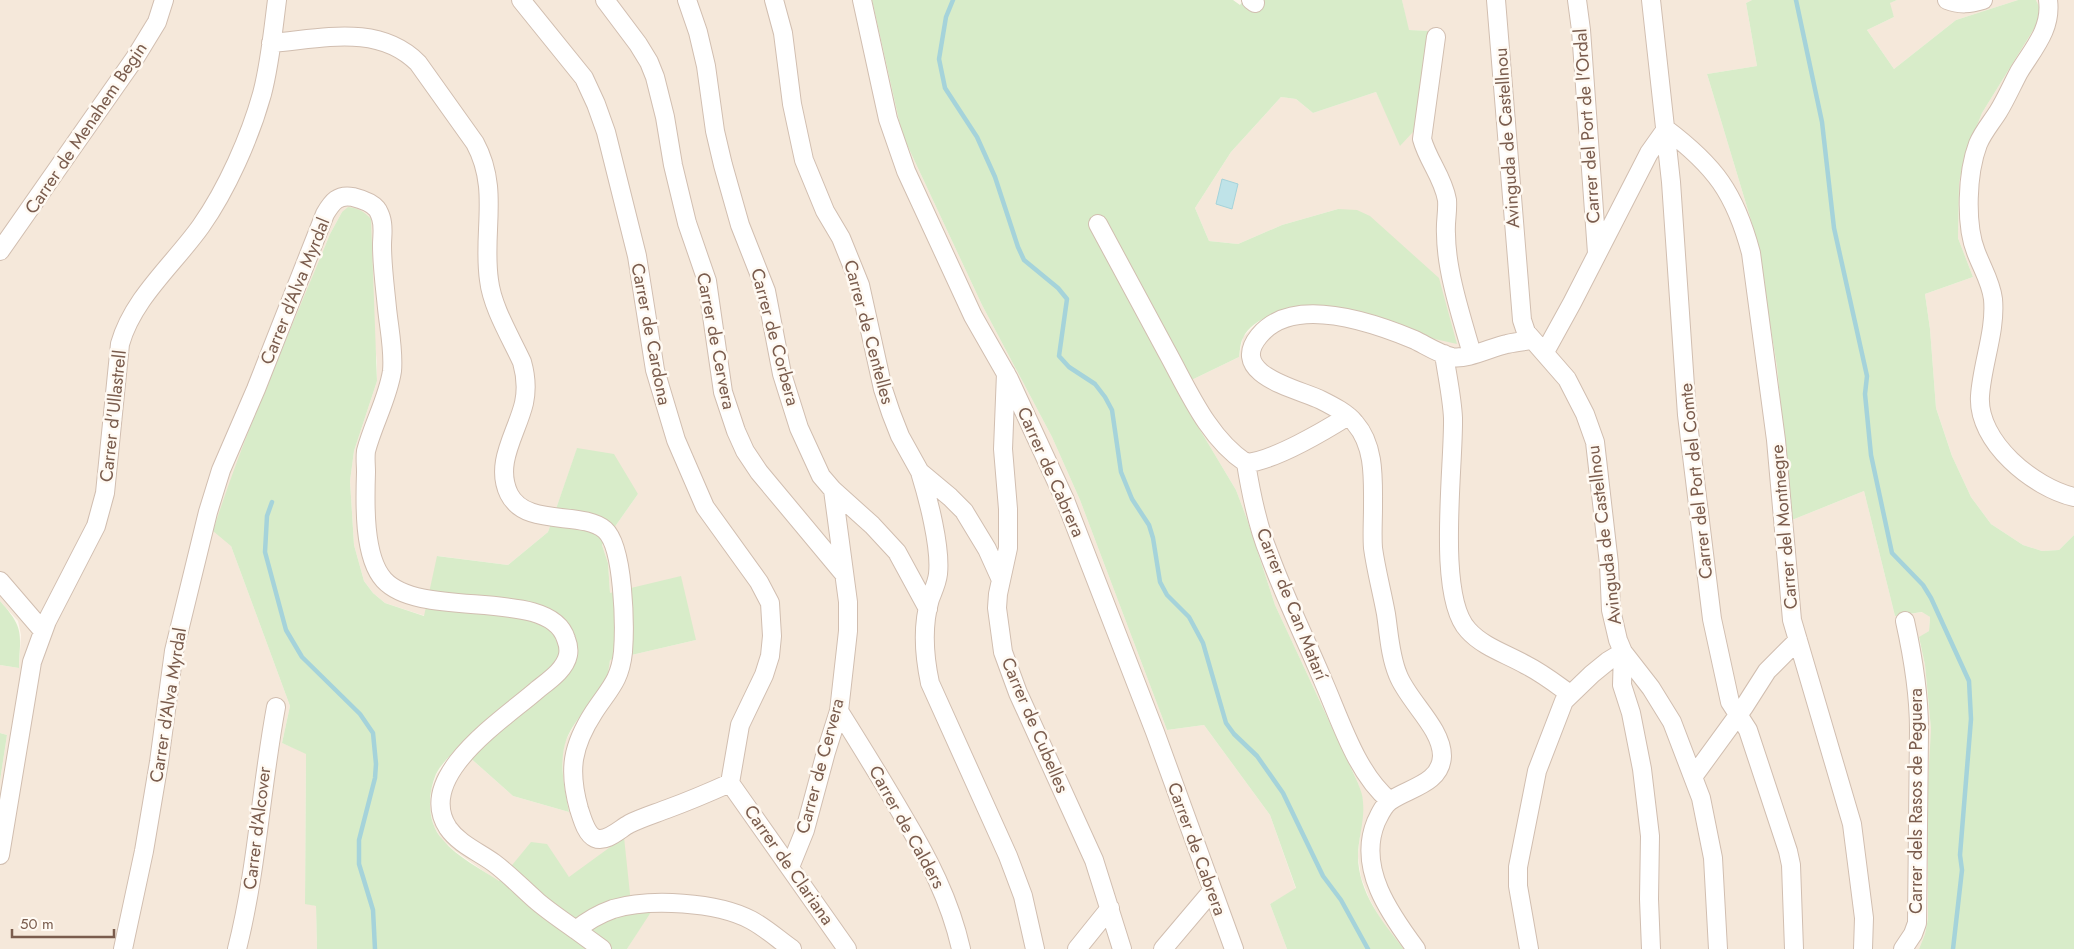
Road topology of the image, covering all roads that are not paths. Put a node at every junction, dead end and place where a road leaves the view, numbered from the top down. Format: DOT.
graph roads {
  1 [pos="164,0"];
  2 [pos="278,0"];
  3 [pos="521,0"];
  4 [pos="605,0"];
  5 [pos="688,0"];
  6 [pos="774,0"];
  7 [pos="862,0"];
  8 [pos="1496,0"];
  9 [pos="1577,0"];
  10 [pos="1651,0"];
  11 [pos="1947,0"];
  12 [pos="1983,0"];
  13 [pos="2048,0"];
  14 [pos="1436,37"];
  15 [pos="271,43"];
  16 [pos="1666,129"];
  17 [pos="1098,224"];
  18 [pos="0,251"];
  19 [pos="1597,253"];
  20 [pos="1539,346"];
  21 [pos="1444,354"];
  22 [pos="1472,354"];
  23 [pos="1006,373"];
  24 [pos="1348,416"];
  25 [pos="1246,463"];
  26 [pos="920,472"];
  27 [pos="833,490"];
  28 [pos="2074,497"];
  29 [pos="844,574"];
  30 [pos="1001,580"];
  31 [pos="0,581"];
  32 [pos="928,609"];
  33 [pos="1905,621"];
  34 [pos="43,631"];
  35 [pos="1798,640"];
  36 [pos="1624,652"];
  37 [pos="1570,694"];
  38 [pos="276,707"];
  39 [pos="839,711"];
  40 [pos="1738,716"];
  41 [pos="1694,777"];
  42 [pos="730,783"];
  43 [pos="1390,801"];
  44 [pos="0,855"];
  45 [pos="790,867"];
  46 [pos="1212,892"];
  47 [pos="1110,908"];
  48 [pos="576,930"];
  49 [pos="123,949"];
  50 [pos="237,949"];
  51 [pos="602,949"];
  52 [pos="792,949"];
  53 [pos="846,949"];
  54 [pos="960,949"];
  55 [pos="1035,949"];
  56 [pos="1077,949"];
  57 [pos="1122,949"];
  58 [pos="1163,949"];
  59 [pos="1234,949"];
  60 [pos="1416,949"];
  61 [pos="1529,949"];
  62 [pos="1651,949"];
  63 [pos="1718,949"];
  64 [pos="1794,949"];
  65 [pos="1864,949"];
  66 [pos="1903,949"];
  1 -- 18 [label="street, Carrer de Menahem Begin"];
  2 -- 15 [label="street, Carrer d'Ullastrell"];
  3 -- 42 [label="street, Carrer de Cardona"];
  4 -- 29 [label="street, Carrer de Cervera"];
  5 -- 27 [label="street, Carrer de Corbera"];
  6 -- 26 [label="street, Carrer de Centelles"];
  7 -- 23 [label="street, Carrer de Cabrera"];
  8 -- 20 [label="street, Avinguda de Castellnou"];
  9 -- 19 [label="street, Carrer del Port de l'Ordal"];
  10 -- 16 [label="street, Carrer del Port del Comte"];
  11 -- 12 [label="street"];
  13 -- 28 [label="street"];
  14 -- 22 [label="street"];
  15 -- 34 [label="street, Carrer d'Ullastrell"];
  15 -- 42 [label="street"];
  16 -- 19 [label="street"];
  16 -- 35 [label="street, Carrer del Montnegre"];
  16 -- 40 [label="street, Carrer del Port del Comte"];
  17 -- 25 [label="street"];
  19 -- 20 [label="street"];
  20 -- 22 [label="street"];
  20 -- 36 [label="street, Avinguda de Castellnou"];
  21 -- 22 [label="street"];
  21 -- 24 [label="street"];
  21 -- 37 [label="street"];
  23 -- 30 [label="street, Carrer de Cubelles"];
  23 -- 46 [label="street, Carrer de Cabrera"];
  24 -- 25 [label="street"];
  24 -- 43 [label="street"];
  25 -- 43 [label="street, Carrer de Can Matarí"];
  26 -- 30 [label="street, Carrer de Centelles"];
  26 -- 32 [label="street"];
  27 -- 29 [label="street, Carrer de Cervera"];
  27 -- 32 [label="street, Carrer de Corbera"];
  29 -- 39 [label="street, Carrer de Cervera"];
  30 -- 47 [label="street, Carrer de Cubelles"];
  31 -- 34 [label="street"];
  32 -- 55 [label="street"];
  33 -- 66 [label="street, Carrer dels Rasos de Peguera"];
  34 -- 44 [label="street, Carrer d'Ullastrell"];
  35 -- 40 [label="street"];
  35 -- 65 [label="street, Carrer del Montnegre"];
  36 -- 37 [label="street"];
  36 -- 41 [label="street, Avinguda de Castellnou"];
  36 -- 62 [label="street"];
  37 -- 61 [label="street"];
  38 -- 50 [label="street, Carrer d'Alcover"];
  39 -- 45 [label="street, Carrer de Cervera"];
  39 -- 54 [label="street, Carrer de Calders"];
  40 -- 41 [label="street"];
  40 -- 64 [label="street, Carrer del Port del Comte"];
  41 -- 63 [label="street, Avinguda de Castellnou"];
  42 -- 45 [label="street, Carrer de Clariana"];
  43 -- 60 [label="street"];
  45 -- 53 [label="street, Carrer de Clariana"];
  46 -- 58 [label="street"];
  46 -- 59 [label="street, Carrer de Cabrera"];
  47 -- 56 [label="street"];
  47 -- 57 [label="street, Carrer de Cubelles"];
  48 -- 49 [label="street, Carrer d'Alva Myrdal"];
  48 -- 51 [label="street"];
  48 -- 52 [label="street"];
}
